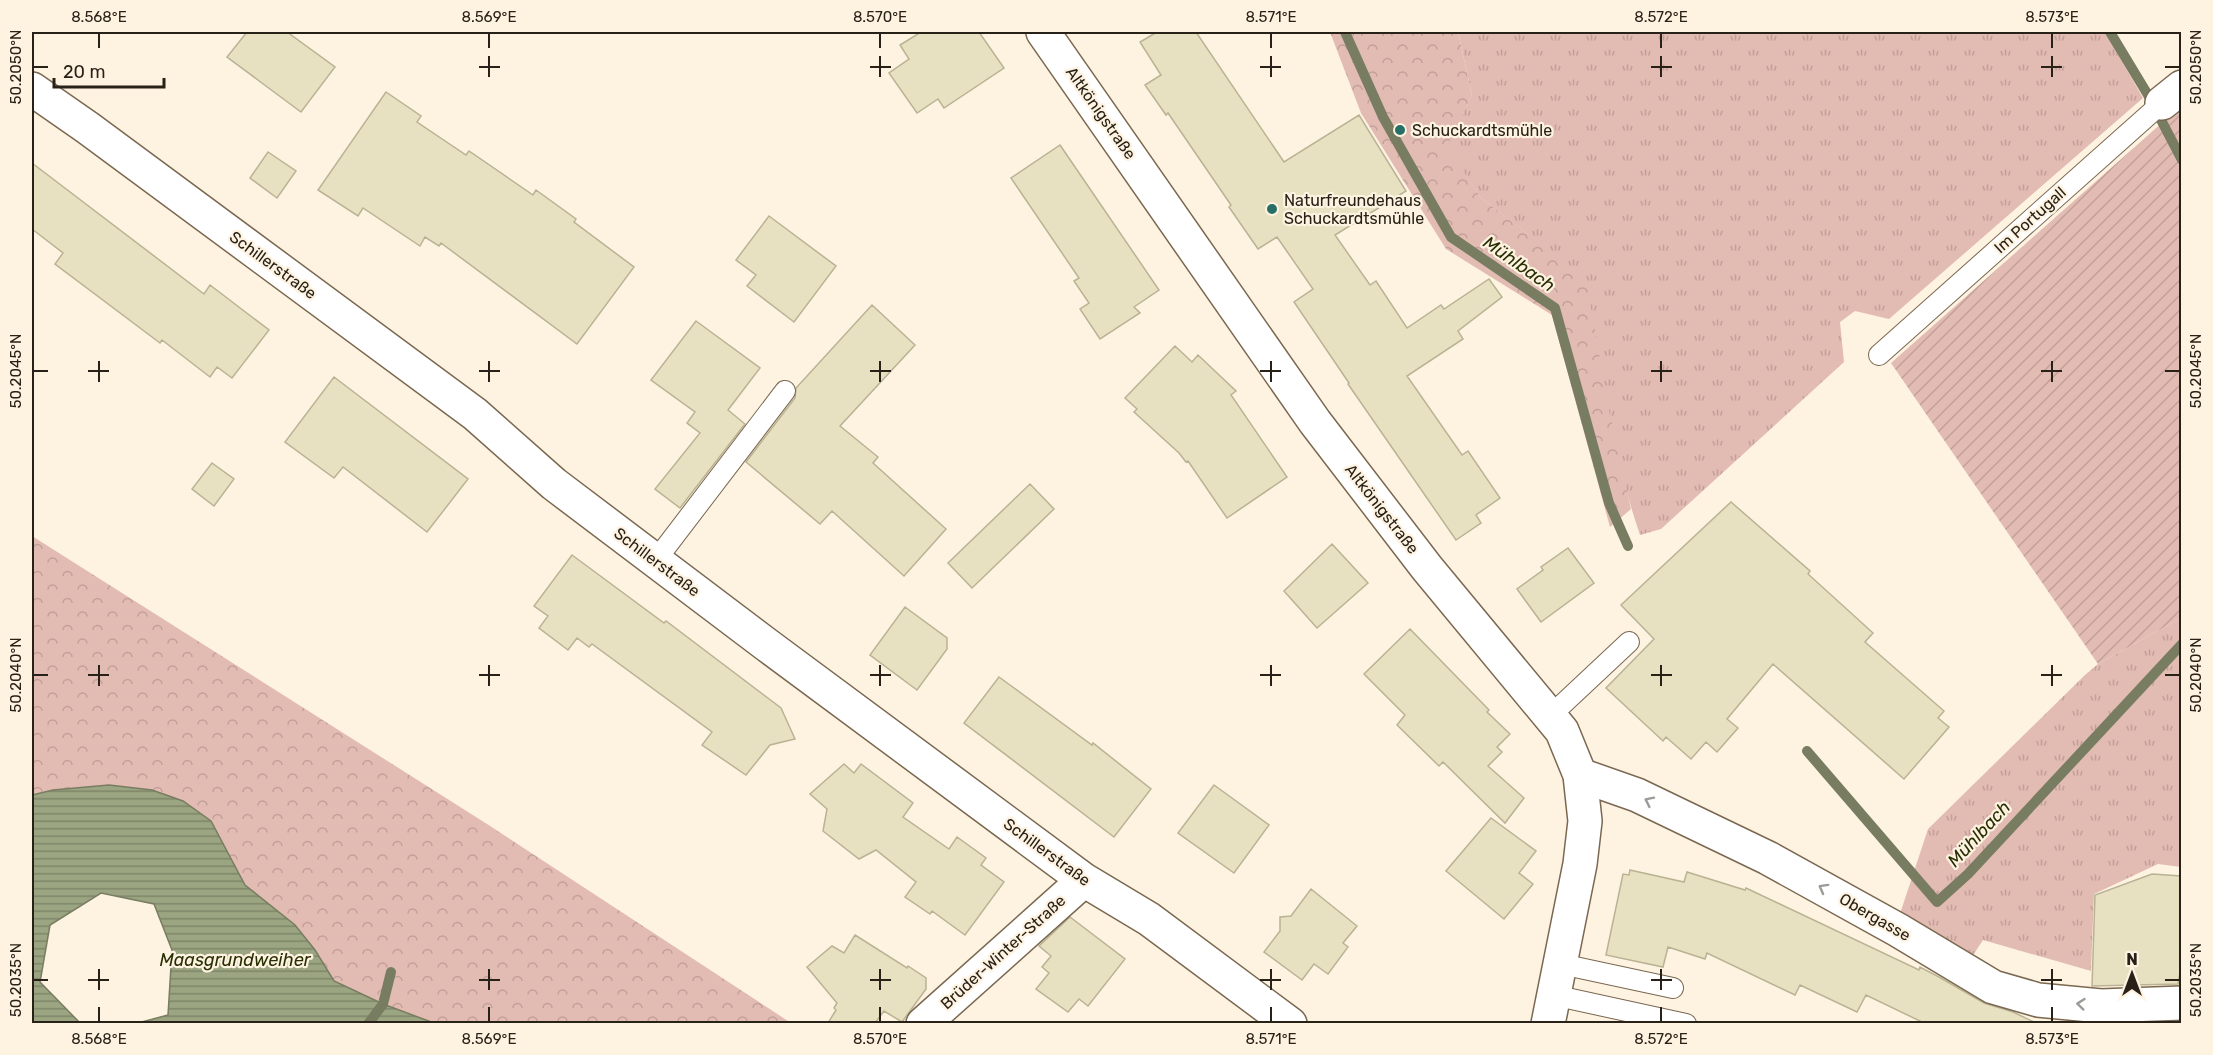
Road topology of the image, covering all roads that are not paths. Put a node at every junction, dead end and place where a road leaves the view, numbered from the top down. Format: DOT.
graph roads {
  1 [pos="1043,32"];
  2 [pos="32,89"];
  3 [pos="2164,102"];
  4 [pos="1879,355"];
  5 [pos="785,390"];
  6 [pos="656,560"];
  7 [pos="1629,642"];
  8 [pos="1550,716"];
  9 [pos="1580,775"];
  10 [pos="1084,880"];
  11 [pos="1673,988"];
  12 [pos="1554,994"];
  13 [pos="2181,1003"];
  14 [pos="923,1023"];
  15 [pos="1290,1023"];
  16 [pos="1686,1023"];
  1 -- 8 [label="street, Altkönigstraße"];
  2 -- 6 [label="street, Schillerstraße"];
  3 -- 4 [label="lane, Im Portugall"];
  5 -- 6 [label="lane"];
  6 -- 10 [label="street, Schillerstraße"];
  7 -- 8 [label="lane"];
  8 -- 9 [label="street, Altkönigstraße"];
  9 -- 12 [label="street, Altkönigstraße"];
  13 -- 9 [label="street, Obergasse, one-way"];
  10 -- 14 [label="street, Brüder-Winter-Straße"];
  10 -- 15 [label="street, Schillerstraße"];
  11 -- 12 [label="lane"];
  12 -- 16 [label="lane"];
}
